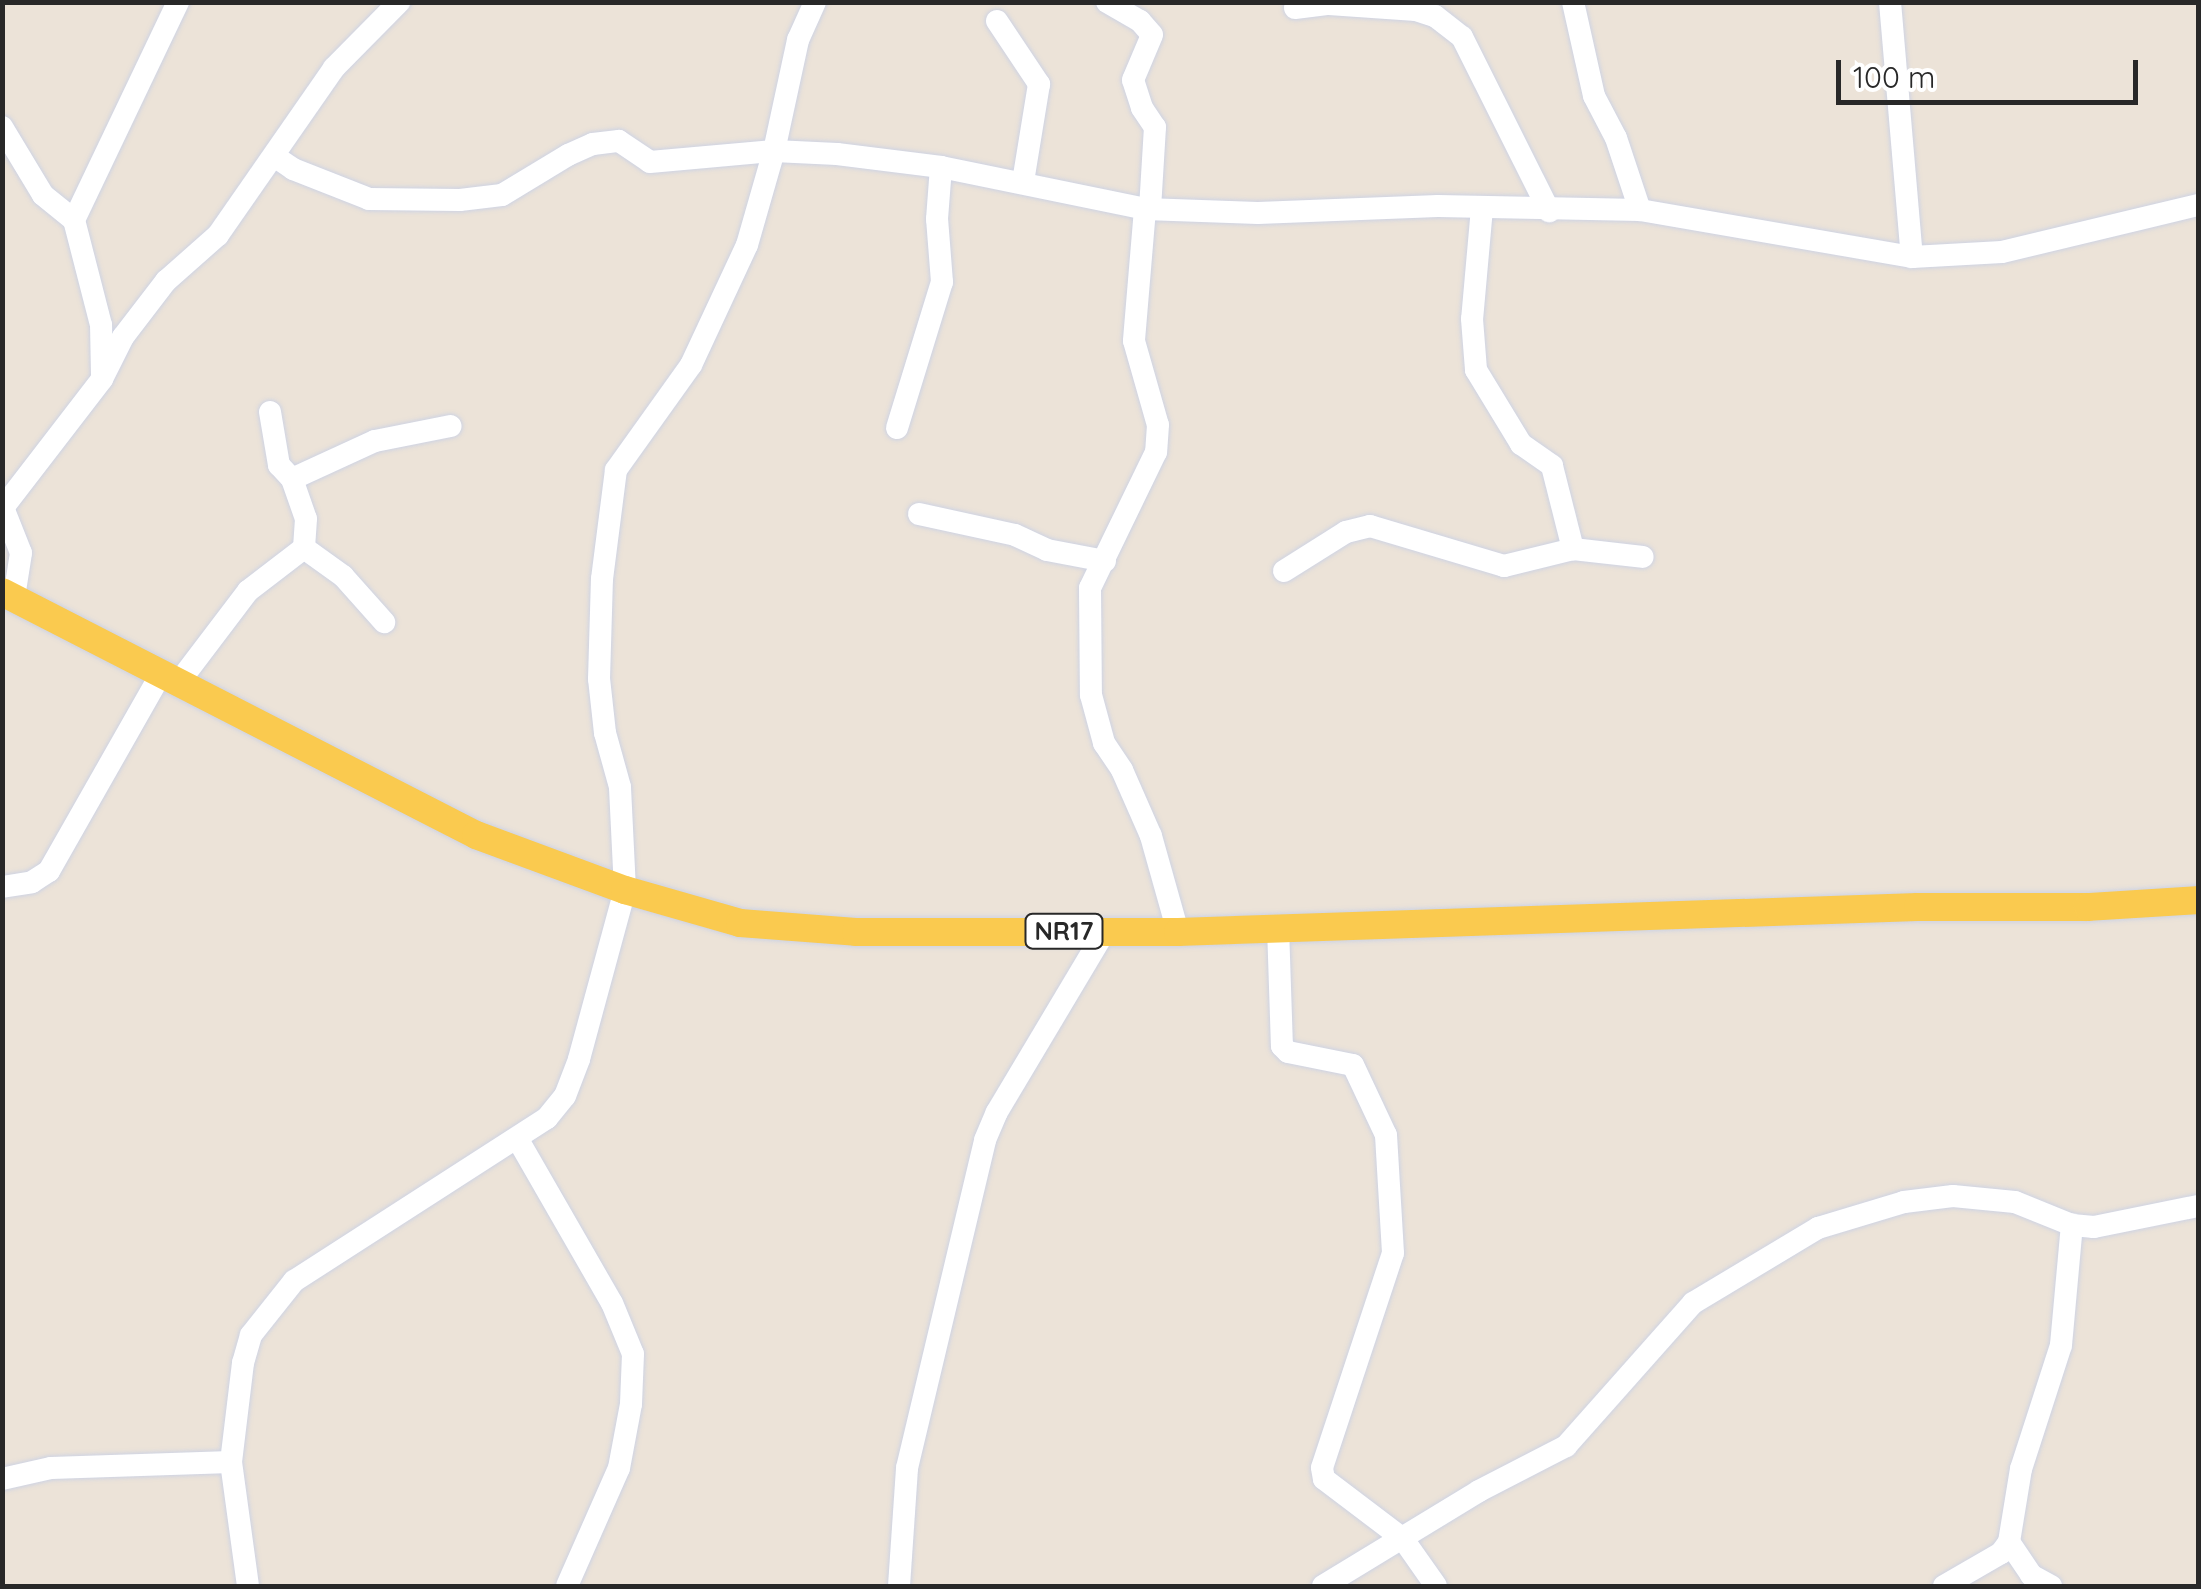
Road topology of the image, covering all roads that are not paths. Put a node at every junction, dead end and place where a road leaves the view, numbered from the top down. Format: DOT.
graph roads {
  1 [pos="178,2"];
  2 [pos="399,2"];
  3 [pos="814,2"];
  4 [pos="1107,2"];
  5 [pos="1573,2"];
  6 [pos="1890,2"];
  7 [pos="1296,8"];
  8 [pos="997,21"];
  9 [pos="2,127"];
  10 [pos="774,151"];
  11 [pos="274,156"];
  12 [pos="941,166"];
  13 [pos="1023,182"];
  14 [pos="2198,205"];
  15 [pos="1482,208"];
  16 [pos="1148,209"];
  17 [pos="1640,210"];
  18 [pos="1549,211"];
  19 [pos="74,220"];
  20 [pos="1912,257"];
  21 [pos="102,379"];
  22 [pos="270,412"];
  23 [pos="451,426"];
  24 [pos="897,428"];
  25 [pos="292,479"];
  26 [pos="4,509"];
  27 [pos="920,514"];
  28 [pos="304,548"];
  29 [pos="1573,549"];
  30 [pos="1643,558"];
  31 [pos="1105,562"];
  32 [pos="1284,572"];
  33 [pos="8,595"];
  34 [pos="384,622"];
  35 [pos="170,677"];
  36 [pos="2,887"];
  37 [pos="625,890"];
  38 [pos="2198,900"];
  39 [pos="1278,927"];
  40 [pos="1105,931"];
  41 [pos="1178,932"];
  42 [pos="517,1138"];
  43 [pos="2198,1206"];
  44 [pos="2072,1225"];
  45 [pos="231,1462"];
  46 [pos="2,1479"];
  47 [pos="1403,1539"];
  48 [pos="2009,1542"];
  49 [pos="248,1586"];
  50 [pos="567,1586"];
  51 [pos="899,1586"];
  52 [pos="1323,1586"];
  53 [pos="1436,1586"];
  54 [pos="1944,1586"];
  55 [pos="2052,1586"];
  1 -- 19 [label="street"];
  2 -- 11 [label="street"];
  3 -- 10 [label="street"];
  4 -- 16 [label="street"];
  5 -- 17 [label="street"];
  6 -- 20 [label="street"];
  7 -- 18 [label="street"];
  8 -- 13 [label="street"];
  9 -- 19 [label="street"];
  10 -- 11 [label="street"];
  10 -- 12 [label="street"];
  10 -- 37 [label="street"];
  11 -- 21 [label="street"];
  12 -- 13 [label="street"];
  12 -- 24 [label="street"];
  13 -- 16 [label="street"];
  14 -- 20 [label="street"];
  15 -- 16 [label="street"];
  15 -- 18 [label="street"];
  15 -- 29 [label="street"];
  16 -- 31 [label="street"];
  17 -- 18 [label="street"];
  17 -- 20 [label="street"];
  19 -- 21 [label="street"];
  21 -- 26 [label="street"];
  22 -- 25 [label="street"];
  23 -- 25 [label="street"];
  25 -- 28 [label="street"];
  26 -- 33 [label="street"];
  27 -- 31 [label="street"];
  28 -- 34 [label="street"];
  28 -- 35 [label="street"];
  29 -- 30 [label="street"];
  29 -- 32 [label="street"];
  31 -- 41 [label="street"];
  33 -- 35 [label="main road, NR17"];
  35 -- 36 [label="street"];
  35 -- 37 [label="main road, NR17"];
  37 -- 40 [label="main road, NR17"];
  37 -- 42 [label="street"];
  38 -- 39 [label="main road, NR17"];
  39 -- 41 [label="main road, NR17"];
  39 -- 47 [label="street"];
  40 -- 41 [label="main road, NR17"];
  40 -- 51 [label="street"];
  42 -- 45 [label="street"];
  42 -- 50 [label="street"];
  43 -- 44 [label="street"];
  44 -- 47 [label="street"];
  44 -- 48 [label="street"];
  45 -- 46 [label="street"];
  45 -- 49 [label="street"];
  47 -- 52 [label="street"];
  47 -- 53 [label="street"];
  48 -- 54 [label="street"];
  48 -- 55 [label="street"];
}
